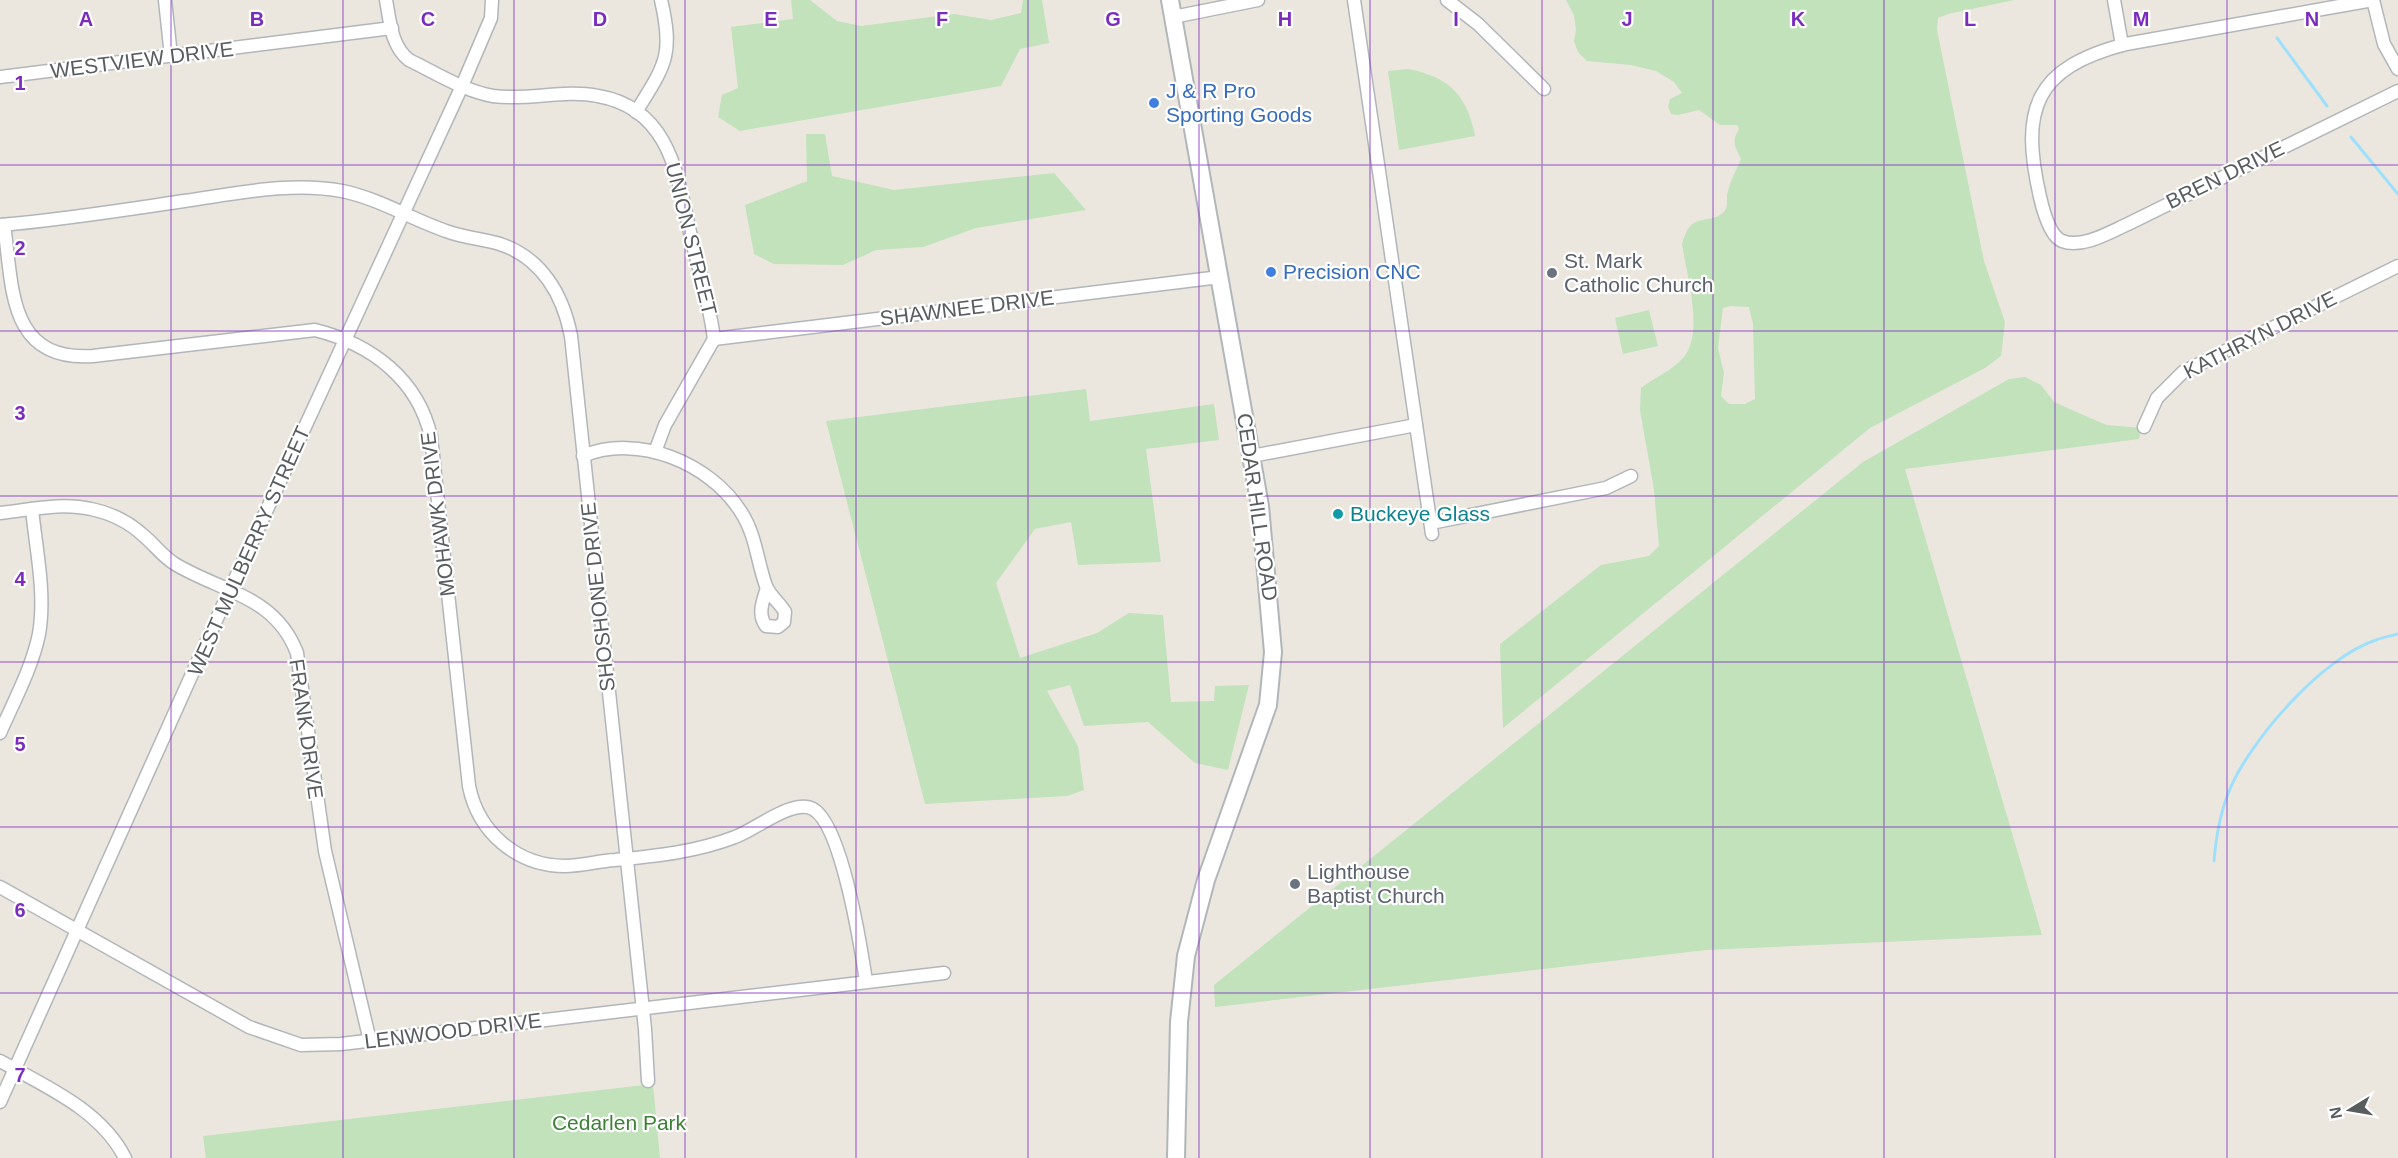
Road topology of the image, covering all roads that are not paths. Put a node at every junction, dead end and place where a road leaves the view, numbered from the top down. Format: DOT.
graph roads {
  1 [pos="165,0"];
  2 [pos="386,0"];
  3 [pos="492,0"];
  4 [pos="661,0"];
  5 [pos="1170,0"];
  6 [pos="1258,0"];
  7 [pos="1354,0"];
  8 [pos="1447,0"];
  9 [pos="2114,0"];
  10 [pos="2373,0"];
  11 [pos="1173,17"];
  12 [pos="392,28"];
  13 [pos="2122,45"];
  14 [pos="171,56"];
  15 [pos="2398,69"];
  16 [pos="0,77"];
  17 [pos="462,86"];
  18 [pos="1544,89"];
  19 [pos="2398,91"];
  20 [pos="636,112"];
  21 [pos="404,215"];
  22 [pos="2,225"];
  23 [pos="2398,266"];
  24 [pos="1220,277"];
  25 [pos="714,339"];
  26 [pos="345,341"];
  27 [pos="1416,425"];
  28 [pos="2144,427"];
  29 [pos="655,452"];
  30 [pos="583,456"];
  31 [pos="1252,456"];
  32 [pos="1631,476"];
  33 [pos="32,509"];
  34 [pos="0,513"];
  35 [pos="767,588"];
  36 [pos="231,591"];
  37 [pos="0,733"];
  38 [pos="627,859"];
  39 [pos="0,887"];
  40 [pos="77,931"];
  41 [pos="944,973"];
  42 [pos="866,981"];
  43 [pos="643,1009"];
  44 [pos="370,1041"];
  45 [pos="0,1061"];
  46 [pos="14,1069"];
  47 [pos="648,1082"];
  48 [pos="0,1102"];
  49 [pos="125,1158"];
  50 [pos="1176,1158"];
  1 -- 14 [label="street"];
  2 -- 12 [label="street, UNION STREET"];
  3 -- 17 [label="street, WEST MULBERRY STREET"];
  4 -- 20 [label="street"];
  5 -- 11 [label="main road, CEDAR HILL ROAD"];
  6 -- 11 [label="street"];
  7 -- 27 [label="street"];
  8 -- 18 [label="street"];
  9 -- 13 [label="street"];
  10 -- 13 [label="street"];
  10 -- 15 [label="street"];
  11 -- 24 [label="main road, CEDAR HILL ROAD"];
  12 -- 14 [label="street, WESTVIEW DRIVE"];
  12 -- 17 [label="street, UNION STREET"];
  13 -- 19 [label="street, BREN DRIVE"];
  14 -- 16 [label="street, WESTVIEW DRIVE"];
  17 -- 20 [label="street, UNION STREET"];
  17 -- 21 [label="street, WEST MULBERRY STREET"];
  20 -- 25 [label="street, UNION STREET"];
  21 -- 22 [label="street, SHOSHONE DRIVE"];
  21 -- 26 [label="street, WEST MULBERRY STREET"];
  21 -- 30 [label="street, SHOSHONE DRIVE"];
  22 -- 26 [label="street, MOHAWK DRIVE"];
  23 -- 28 [label="street, KATHRYN DRIVE"];
  24 -- 25 [label="street, SHAWNEE DRIVE"];
  24 -- 31 [label="main road, CEDAR HILL ROAD"];
  25 -- 29 [label="street, UNION STREET"];
  26 -- 36 [label="street, WEST MULBERRY STREET"];
  26 -- 38 [label="street, MOHAWK DRIVE"];
  27 -- 31 [label="street"];
  27 -- 32 [label="street"];
  29 -- 30 [label="street"];
  29 -- 35 [label="street"];
  30 -- 38 [label="street, SHOSHONE DRIVE"];
  31 -- 50 [label="main road, CEDAR HILL ROAD"];
  33 -- 34 [label="street, FRANK DRIVE"];
  33 -- 36 [label="street, FRANK DRIVE"];
  33 -- 37 [label="street"];
  36 -- 40 [label="street, WEST MULBERRY STREET"];
  36 -- 44 [label="street, FRANK DRIVE"];
  38 -- 42 [label="street, MOHAWK DRIVE"];
  38 -- 43 [label="street, SHOSHONE DRIVE"];
  39 -- 40 [label="street, LENWOOD DRIVE"];
  40 -- 44 [label="street, LENWOOD DRIVE"];
  40 -- 46 [label="street, WEST MULBERRY STREET"];
  41 -- 42 [label="street, LENWOOD DRIVE"];
  42 -- 43 [label="street, LENWOOD DRIVE"];
  43 -- 44 [label="street, LENWOOD DRIVE"];
  43 -- 47 [label="street, SHOSHONE DRIVE"];
  45 -- 46 [label="street"];
  46 -- 48 [label="street, WEST MULBERRY STREET"];
  46 -- 49 [label="street"];
}
